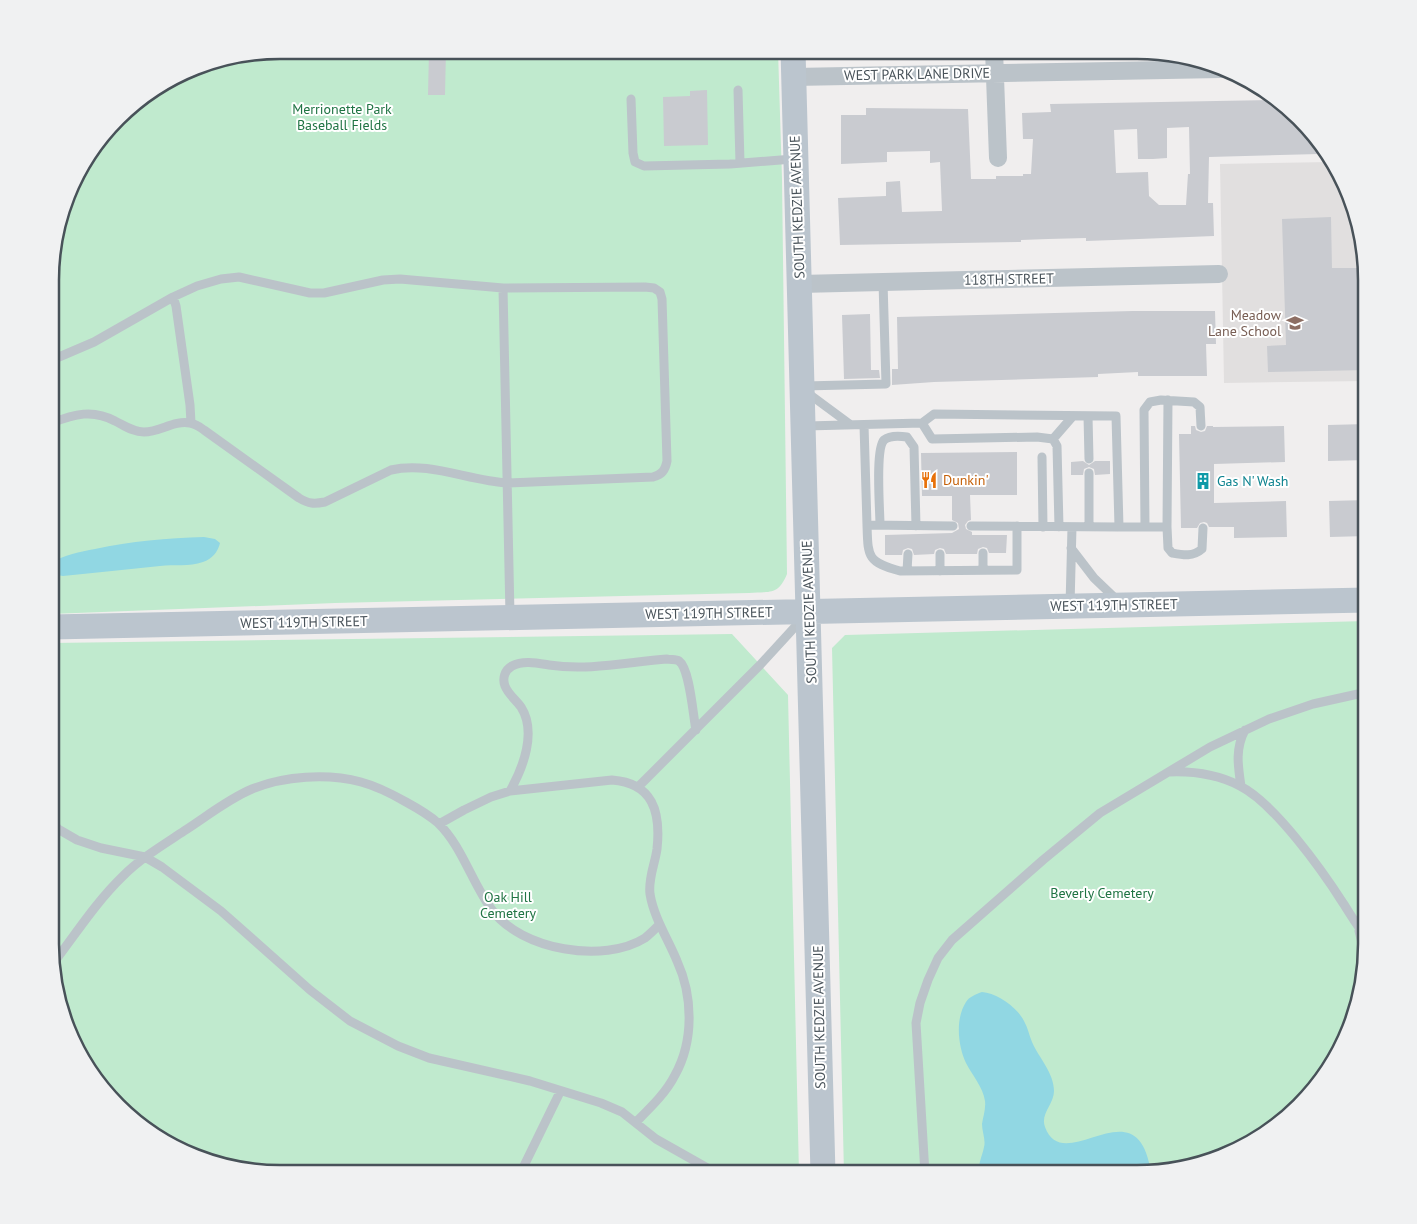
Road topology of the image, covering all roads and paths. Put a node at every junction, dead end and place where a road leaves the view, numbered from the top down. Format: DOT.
graph roads {
  1 [pos="793,59"];
  2 [pos="994,59"];
  3 [pos="1205,69"];
  4 [pos="995,73"];
  5 [pos="794,77"];
  6 [pos="738,90"];
  7 [pos="631,99"];
  8 [pos="796,158"];
  9 [pos="998,158"];
  10 [pos="740,163"];
  11 [pos="1219,274"];
  12 [pos="883,282"];
  13 [pos="800,284"];
  14 [pos="503,288"];
  15 [pos="173,297"];
  16 [pos="59,357"];
  17 [pos="802,388"];
  18 [pos="1168,400"];
  19 [pos="1073,416"];
  20 [pos="1088,416"];
  21 [pos="59,420"];
  22 [pos="191,423"];
  23 [pos="922,423"];
  24 [pos="851,425"];
  25 [pos="864,425"];
  26 [pos="804,426"];
  27 [pos="1201,426"];
  28 [pos="1053,439"];
  29 [pos="1042,457"];
  30 [pos="1088,459"];
  31 [pos="1088,473"];
  32 [pos="508,483"];
  33 [pos="866,525"];
  34 [pos="880,525"];
  35 [pos="953,526"];
  36 [pos="971,526"];
  37 [pos="1018,526"];
  38 [pos="1043,527"];
  39 [pos="1059,527"];
  40 [pos="1072,527"];
  41 [pos="1090,527"];
  42 [pos="1119,527"];
  43 [pos="1145,527"];
  44 [pos="1167,527"];
  45 [pos="910,528"];
  46 [pos="1203,528"];
  47 [pos="1071,547"];
  48 [pos="983,553"];
  49 [pos="908,554"];
  50 [pos="940,554"];
  51 [pos="983,570"];
  52 [pos="908,571"];
  53 [pos="940,571"];
  54 [pos="1358,600"];
  55 [pos="1123,605"];
  56 [pos="1070,606"];
  57 [pos="809,611"];
  58 [pos="510,618"];
  59 [pos="59,627"];
  60 [pos="1358,694"];
  61 [pos="696,730"];
  62 [pos="1245,730"];
  63 [pos="1167,772"];
  64 [pos="639,786"];
  65 [pos="1241,786"];
  66 [pos="510,791"];
  67 [pos="438,824"];
  68 [pos="59,830"];
  69 [pos="145,857"];
  70 [pos="660,925"];
  71 [pos="1358,928"];
  72 [pos="59,956"];
  73 [pos="560,1092"];
  74 [pos="636,1122"];
  75 [pos="524,1165"];
  76 [pos="702,1165"];
  77 [pos="823,1165"];
  78 [pos="924,1165"];
  1 -- 5 [label="street, SOUTH KEDZIE AVENUE"];
  2 -- 4 [label="street"];
  3 -- 4 [label="street, WEST PARK LANE DRIVE"];
  4 -- 5 [label="street, WEST PARK LANE DRIVE"];
  4 -- 9 [label="street"];
  5 -- 8 [label="street, SOUTH KEDZIE AVENUE"];
  6 -- 10 [label="lane"];
  7 -- 10 [label="lane"];
  8 -- 10 [label="lane"];
  8 -- 13 [label="street, SOUTH KEDZIE AVENUE"];
  11 -- 12 [label="street, 118TH STREET"];
  12 -- 13 [label="street, 118TH STREET"];
  12 -- 17 [label="lane"];
  13 -- 17 [label="street, SOUTH KEDZIE AVENUE"];
  14 -- 15 [label="lane"];
  14 -- 32 [label="lane"];
  14 -- 32 [label="lane"];
  15 -- 16 [label="lane"];
  15 -- 22 [label="lane"];
  17 -- 24 [label="lane"];
  17 -- 26 [label="street, SOUTH KEDZIE AVENUE"];
  18 -- 27 [label="lane"];
  18 -- 43 [label="lane"];
  18 -- 44 [label="lane"];
  19 -- 20 [label="lane"];
  19 -- 23 [label="lane"];
  19 -- 28 [label="lane"];
  20 -- 30 [label="lane"];
  20 -- 42 [label="lane"];
  21 -- 22 [label="lane"];
  22 -- 32 [label="lane"];
  23 -- 25 [label="lane"];
  23 -- 28 [label="lane"];
  24 -- 25 [label="lane"];
  24 -- 26 [label="lane"];
  25 -- 33 [label="lane"];
  26 -- 57 [label="street, SOUTH KEDZIE AVENUE"];
  28 -- 39 [label="lane"];
  29 -- 38 [label="lane"];
  31 -- 41 [label="lane"];
  32 -- 58 [label="lane"];
  33 -- 34 [label="lane"];
  33 -- 52 [label="lane"];
  34 -- 45 [label="lane"];
  34 -- 45 [label="lane"];
  35 -- 45 [label="lane"];
  36 -- 37 [label="lane"];
  37 -- 38 [label="lane"];
  37 -- 51 [label="lane"];
  38 -- 39 [label="lane"];
  39 -- 40 [label="lane"];
  40 -- 41 [label="lane"];
  40 -- 47 [label="lane"];
  41 -- 42 [label="lane"];
  42 -- 43 [label="lane"];
  43 -- 44 [label="lane"];
  44 -- 46 [label="lane"];
  47 -- 55 [label="lane"];
  47 -- 56 [label="lane"];
  48 -- 51 [label="lane"];
  49 -- 52 [label="lane"];
  50 -- 53 [label="lane"];
  51 -- 53 [label="lane"];
  52 -- 53 [label="lane"];
  54 -- 55 [label="street, WEST 119TH STREET"];
  55 -- 56 [label="street, WEST 119TH STREET"];
  56 -- 57 [label="street, WEST 119TH STREET"];
  57 -- 58 [label="street, WEST 119TH STREET"];
  57 -- 61 [label="lane"];
  57 -- 77 [label="street, SOUTH KEDZIE AVENUE"];
  58 -- 59 [label="street, WEST 119TH STREET"];
  60 -- 62 [label="lane"];
  61 -- 64 [label="lane"];
  61 -- 66 [label="lane"];
  62 -- 63 [label="lane"];
  62 -- 65 [label="lane"];
  63 -- 65 [label="lane"];
  63 -- 78 [label="lane"];
  64 -- 66 [label="lane"];
  64 -- 70 [label="lane"];
  65 -- 71 [label="lane"];
  66 -- 67 [label="lane"];
  67 -- 69 [label="lane"];
  67 -- 70 [label="lane"];
  68 -- 69 [label="lane"];
  69 -- 72 [label="lane"];
  69 -- 73 [label="lane"];
  70 -- 74 [label="lane"];
  73 -- 74 [label="lane"];
  73 -- 75 [label="lane"];
  74 -- 76 [label="lane"];
}
